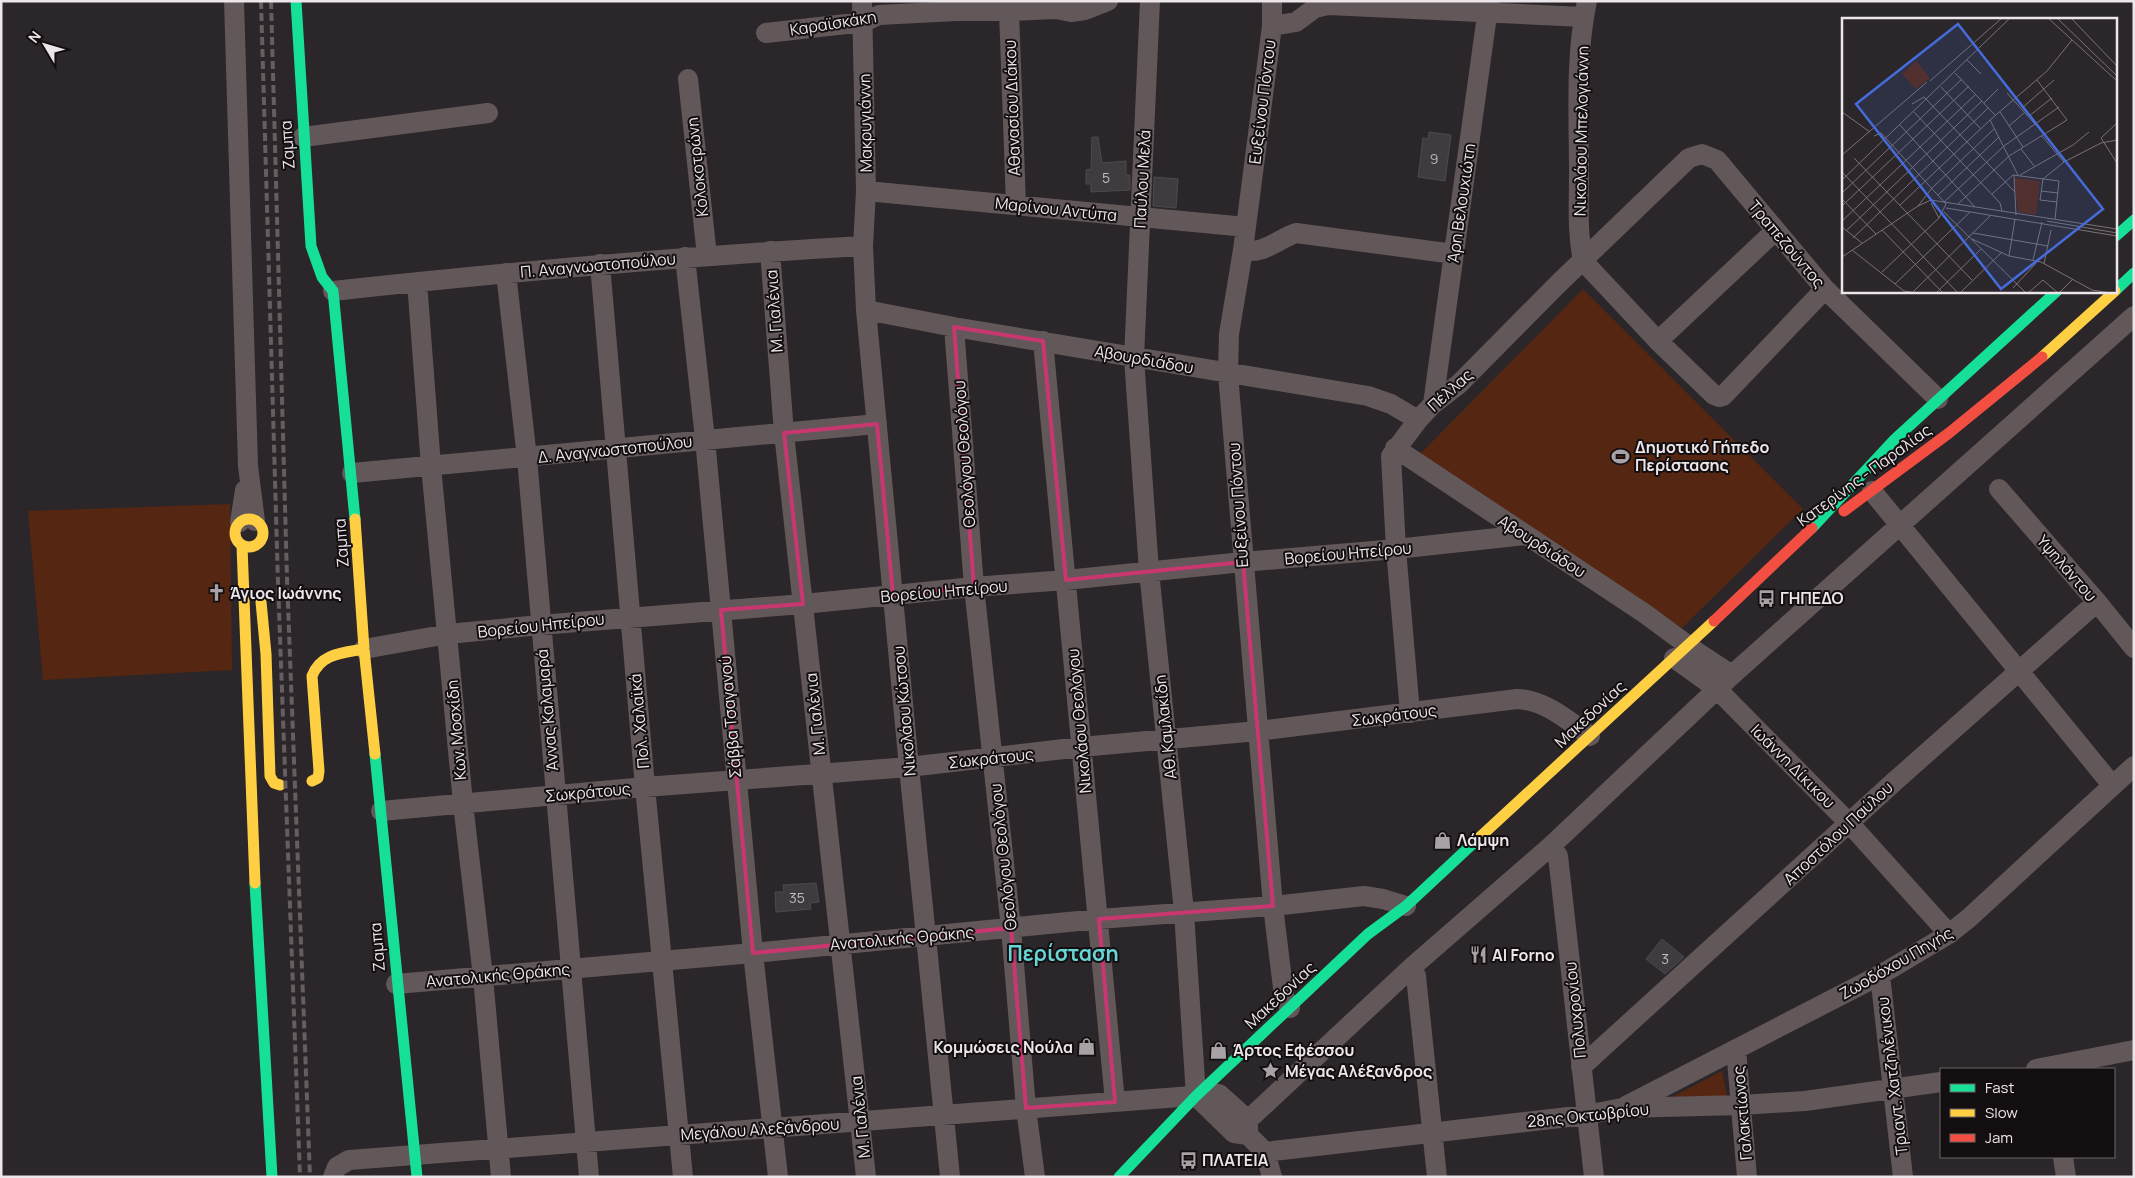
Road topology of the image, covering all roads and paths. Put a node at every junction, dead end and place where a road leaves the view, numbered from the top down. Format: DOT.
graph roads {
  1 [pos="234,1"];
  2 [pos="296,1"];
  3 [pos="862,1"];
  4 [pos="1108,1"];
  5 [pos="1150,1"];
  6 [pos="1272,1"];
  7 [pos="1056,5"];
  8 [pos="956,6"];
  9 [pos="1488,6"];
  10 [pos="1585,9"];
  11 [pos="1009,11"];
  12 [pos="864,22"];
  13 [pos="1272,26"];
  14 [pos="766,33"];
  15 [pos="688,79"];
  16 [pos="488,113"];
  17 [pos="303,137"];
  18 [pos="1702,154"];
  19 [pos="866,191"];
  20 [pos="1016,205"];
  21 [pos="1141,218"];
  22 [pos="2134,220"];
  23 [pos="1246,227"];
  24 [pos="1775,231"];
  25 [pos="2118,234"];
  26 [pos="863,246"];
  27 [pos="1243,250"];
  28 [pos="770,251"];
  29 [pos="1454,254"];
  30 [pos="707,256"];
  31 [pos="685,257"];
  32 [pos="1583,261"];
  33 [pos="600,264"];
  34 [pos="506,273"];
  35 [pos="2134,273"];
  36 [pos="417,282"];
  37 [pos="1825,289"];
  38 [pos="2118,289"];
  39 [pos="333,291"];
  40 [pos="2056,292"];
  41 [pos="2115,292"];
  42 [pos="866,310"];
  43 [pos="2134,316"];
  44 [pos="954,327"];
  45 [pos="1043,341"];
  46 [pos="1658,341"];
  47 [pos="1134,358"];
  48 [pos="1228,374"];
  49 [pos="1938,399"];
  50 [pos="1433,404"];
  51 [pos="1418,420"];
  52 [pos="877,424"];
  53 [pos="784,433"];
  54 [pos="705,439"];
  55 [pos="1395,448"];
  56 [pos="616,450"];
  57 [pos="527,458"];
  58 [pos="431,466"];
  59 [pos="352,473"];
  60 [pos="1999,489"];
  61 [pos="1872,491"];
  62 [pos="248,521"];
  63 [pos="1900,524"];
  64 [pos="1525,535"];
  65 [pos="242,546"];
  66 [pos="1796,546"];
  67 [pos="1396,549"];
  68 [pos="1243,562"];
  69 [pos="1149,571"];
  70 [pos="1066,580"];
  71 [pos="974,587"];
  72 [pos="260,595"];
  73 [pos="893,595"];
  74 [pos="2097,602"];
  75 [pos="803,604"];
  76 [pos="721,610"];
  77 [pos="630,617"];
  78 [pos="540,625"];
  79 [pos="448,634"];
  80 [pos="2134,648"];
  81 [pos="364,649"];
  82 [pos="1681,652"];
  83 [pos="2019,670"];
  84 [pos="1732,674"];
  85 [pos="1717,689"];
  86 [pos="1410,713"];
  87 [pos="1258,731"];
  88 [pos="1590,736"];
  89 [pos="1167,739"];
  90 [pos="1081,747"];
  91 [pos="992,758"];
  92 [pos="909,766"];
  93 [pos="2134,766"];
  94 [pos="821,773"];
  95 [pos="736,780"];
  96 [pos="312,781"];
  97 [pos="280,785"];
  98 [pos="2112,785"];
  99 [pos="645,787"];
  100 [pos="555,795"];
  101 [pos="463,803"];
  102 [pos="381,811"];
  103 [pos="1850,824"];
  104 [pos="1551,846"];
  105 [pos="1273,906"];
  106 [pos="1406,906"];
  107 [pos="1184,912"];
  108 [pos="1099,919"];
  109 [pos="1011,928"];
  110 [pos="1949,934"];
  111 [pos="926,937"];
  112 [pos="1385,938"];
  113 [pos="841,944"];
  114 [pos="753,953"];
  115 [pos="662,960"];
  116 [pos="1412,967"];
  117 [pos="571,970"];
  118 [pos="1880,975"];
  119 [pos="483,977"];
  120 [pos="396,984"];
  121 [pos="1290,1008"];
  122 [pos="1736,1049"];
  123 [pos="2134,1050"];
  124 [pos="1581,1067"];
  125 [pos="2050,1068"];
  126 [pos="1940,1082"];
  127 [pos="1894,1089"];
  128 [pos="1209,1100"];
  129 [pos="1115,1102"];
  130 [pos="1741,1105"];
  131 [pos="1026,1108"];
  132 [pos="1622,1108"];
  133 [pos="1586,1114"];
  134 [pos="943,1115"];
  135 [pos="860,1121"];
  136 [pos="774,1127"];
  137 [pos="1248,1128"];
  138 [pos="1432,1132"];
  139 [pos="679,1135"];
  140 [pos="586,1142"];
  141 [pos="498,1148"];
  142 [pos="1265,1152"];
  143 [pos="415,1155"];
  144 [pos="2063,1158"];
  145 [pos="272,1177"];
  146 [pos="333,1177"];
  147 [pos="417,1177"];
  148 [pos="501,1177"];
  149 [pos="589,1177"];
  150 [pos="683,1177"];
  151 [pos="778,1177"];
  152 [pos="866,1177"];
  153 [pos="950,1177"];
  154 [pos="1034,1177"];
  155 [pos="1119,1177"];
  156 [pos="1272,1177"];
  157 [pos="1437,1177"];
  158 [pos="1594,1177"];
  159 [pos="1747,1177"];
  160 [pos="1903,1177"];
  161 [pos="2066,1177"];
  1 -- 62 [label="street"];
  2 -- 17 [label="street, Ζαμπα"];
  3 -- 12 [label="street, Μακρυγιάννη"];
  4 -- 7 [label="street, Καραϊσκάκη"];
  5 -- 21 [label="street, Παύλου Μελά"];
  6 -- 13 [label="street, Ευξείνου Πόντου"];
  7 -- 11 [label="street, Καραϊσκάκη"];
  8 -- 11 [label="street, Καραϊσκάκη"];
  8 -- 12 [label="street, Καραϊσκάκη"];
  9 -- 10 [label="street"];
  9 -- 13 [label="street"];
  9 -- 29 [label="street, Άρη Βελουχιώτη"];
  10 -- 32 [label="street, Νικολάου Μπελογιάννη"];
  11 -- 20 [label="street, Αθανασίου Διάκου"];
  12 -- 14 [label="street, Καραϊσκάκη"];
  12 -- 19 [label="street, Μακρυγιάννη"];
  13 -- 23 [label="street, Ευξείνου Πόντου"];
  15 -- 30 [label="street, Κολοκοτρώνη"];
  16 -- 17 [label="street"];
  17 -- 39 [label="street, Ζαμπα"];
  18 -- 24 [label="street, Τραπεζούντος"];
  18 -- 32 [label="street, Πέλλας"];
  19 -- 20 [label="street, Μαρίνου Αντύπα"];
  19 -- 26 [label="street, Μακρυγιάννη"];
  20 -- 21 [label="street, Μαρίνου Αντύπα"];
  21 -- 23 [label="street, Μαρίνου Αντύπα"];
  21 -- 47 [label="street, Παύλου Μελά"];
  22 -- 25 [label="street"];
  23 -- 27 [label="street, Ευξείνου Πόντου"];
  24 -- 37 [label="street, Τραπεζούντος"];
  24 -- 46 [label="street"];
  26 -- 28 [label="street, Π. Αναγνωστοπούλου"];
  26 -- 42 [label="street, Νικολάου Κώτσου"];
  27 -- 29 [label="street"];
  27 -- 48 [label="street, Ευξείνου Πόντου"];
  28 -- 30 [label="street, Π. Αναγνωστοπούλου"];
  28 -- 53 [label="street, Μ. Γιαλένια"];
  29 -- 50 [label="street, Άρη Βελουχιώτη"];
  30 -- 31 [label="street, Π. Αναγνωστοπούλου"];
  31 -- 33 [label="street, Π. Αναγνωστοπούλου"];
  31 -- 54 [label="street, Σάββα Τσαγανού"];
  32 -- 46 [label="street"];
  32 -- 50 [label="street, Πέλλας"];
  33 -- 34 [label="street, Π. Αναγνωστοπούλου"];
  33 -- 56 [label="street, Πολ. Χαλαϊκά"];
  34 -- 36 [label="street, Π. Αναγνωστοπούλου"];
  34 -- 57 [label="street, Άννας Καλαμαρά"];
  35 -- 38 [label="street, Κατερίνης - Παραλίας"];
  36 -- 39 [label="street, Π. Αναγνωστοπούλου"];
  36 -- 58 [label="street, Κων. Μοσχίδη"];
  37 -- 46 [label="street"];
  37 -- 49 [label="street, Τραπεζούντος"];
  39 -- 59 [label="street, Ζαμπα"];
  40 -- 49 [label="street, Κατερίνης - Παραλίας"];
  41 -- 61 [label="street, Κατερίνης - Παραλίας"];
  42 -- 44 [label="street, Αβουρδιάδου"];
  42 -- 52 [label="street, Νικολάου Κώτσου"];
  43 -- 63 [label="street"];
  44 -- 45 [label="street, Αβουρδιάδου"];
  44 -- 71 [label="street, Θεολόγου Θεολόγου"];
  45 -- 47 [label="street, Αβουρδιάδου"];
  45 -- 70 [label="street, Νικολάου Θεολόγου"];
  47 -- 48 [label="street, Αβουρδιάδου"];
  47 -- 69 [label="street, Αθ. Καμλακίδη"];
  48 -- 51 [label="street, Αβουρδιάδου"];
  48 -- 68 [label="street, Ευξείνου Πόντου"];
  49 -- 66 [label="street, Κατερίνης - Παραλίας"];
  50 -- 51 [label="street, Πέλλας"];
  51 -- 55 [label="street, Πέλλας"];
  52 -- 53 [label="street, Δ. Αναγνωστοπούλου"];
  52 -- 73 [label="street, Νικολάου Κώτσου"];
  53 -- 54 [label="street, Δ. Αναγνωστοπούλου"];
  53 -- 75 [label="street, Μ. Γιαλένια"];
  54 -- 56 [label="street, Δ. Αναγνωστοπούλου"];
  54 -- 76 [label="street, Σάββα Τσαγανού"];
  55 -- 64 [label="street, Αβουρδιάδου"];
  55 -- 67 [label="street, Πέλλας"];
  56 -- 57 [label="street, Δ. Αναγνωστοπούλου"];
  56 -- 77 [label="street, Πολ. Χαλαϊκά"];
  57 -- 58 [label="street, Δ. Αναγνωστοπούλου"];
  57 -- 78 [label="street, Άννας Καλαμαρά"];
  58 -- 59 [label="street, Δ. Αναγνωστοπούλου"];
  58 -- 79 [label="street, Κων. Μοσχίδη"];
  59 -- 81 [label="street, Ζαμπα"];
  60 -- 74 [label="street, Υψηλάντου"];
  61 -- 63 [label="street"];
  61 -- 66 [label="street, Κατερίνης - Παραλίας"];
  62 -- 65 [label="street"];
  62 -- 65 [label="street"];
  63 -- 83 [label="street"];
  63 -- 84 [label="street"];
  64 -- 67 [label="street, Βορείου Ηπείρου"];
  64 -- 82 [label="street, Αβουρδιάδου"];
  65 -- 145 [label="street"];
  66 -- 82 [label="street, Μακεδονίας"];
  67 -- 68 [label="street, Βορείου Ηπείρου"];
  67 -- 86 [label="street, Πέλλας"];
  68 -- 69 [label="street, Βορείου Ηπείρου"];
  68 -- 87 [label="street, Ευξείνου Πόντου"];
  69 -- 70 [label="street, Βορείου Ηπείρου"];
  69 -- 89 [label="street, Αθ. Καμλακίδη"];
  70 -- 71 [label="street, Βορείου Ηπείρου"];
  70 -- 90 [label="street, Νικολάου Θεολόγου"];
  71 -- 73 [label="street, Βορείου Ηπείρου"];
  71 -- 91 [label="street, Θεολόγου Θεολόγου"];
  72 -- 97 [label="street"];
  73 -- 75 [label="street, Βορείου Ηπείρου"];
  73 -- 92 [label="street, Νικολάου Κώτσου"];
  74 -- 80 [label="street, Υψηλάντου"];
  74 -- 83 [label="street, Αποστόλου Παύλου"];
  75 -- 76 [label="street, Βορείου Ηπείρου"];
  75 -- 94 [label="street, Μ. Γιαλένια"];
  76 -- 77 [label="street, Βορείου Ηπείρου"];
  76 -- 95 [label="street, Σάββα Τσαγανού"];
  77 -- 78 [label="street, Βορείου Ηπείρου"];
  77 -- 99 [label="street, Πολ. Χαλαϊκά"];
  78 -- 79 [label="street, Βορείου Ηπείρου"];
  78 -- 100 [label="street, Άννας Καλαμαρά"];
  79 -- 81 [label="street, Βορείου Ηπείρου"];
  79 -- 101 [label="street, Κων. Μοσχίδη"];
  81 -- 96 [label="street"];
  81 -- 102 [label="street, Ζαμπα"];
  82 -- 84 [label="street"];
  82 -- 85 [label="street, Ιωάννη Δίκικου"];
  82 -- 88 [label="street, Μακεδονίας"];
  83 -- 98 [label="street"];
  83 -- 103 [label="street, Αποστόλου Παύλου"];
  84 -- 85 [label="street"];
  85 -- 103 [label="street, Ιωάννη Δίκικου"];
  85 -- 104 [label="street"];
  86 -- 87 [label="street, Σωκράτους"];
  86 -- 88 [label="street, Σωκράτους"];
  87 -- 89 [label="street, Σωκράτους"];
  87 -- 105 [label="street, Ευξείνου Πόντου"];
  88 -- 106 [label="street, Μακεδονίας"];
  89 -- 90 [label="street, Σωκράτους"];
  89 -- 107 [label="street, Αθ. Καμλακίδη"];
  90 -- 91 [label="street, Σωκράτους"];
  90 -- 108 [label="street, Νικολάου Θεολόγου"];
  91 -- 92 [label="street, Σωκράτους"];
  91 -- 109 [label="street, Θεολόγου Θεολόγου"];
  92 -- 94 [label="street, Σωκράτους"];
  92 -- 111 [label="street, Νικολάου Κώτσου"];
  93 -- 98 [label="street, Ζωοδόχου Πηγής"];
  94 -- 95 [label="street, Σωκράτους"];
  94 -- 113 [label="street, Μ. Γιαλένια"];
  95 -- 99 [label="street, Σωκράτους"];
  95 -- 114 [label="street, Σάββα Τσαγανού"];
  98 -- 110 [label="street, Ζωοδόχου Πηγής"];
  99 -- 100 [label="street, Σωκράτους"];
  99 -- 115 [label="street, Πολ. Χαλαϊκά"];
  100 -- 101 [label="street, Σωκράτους"];
  100 -- 117 [label="street, Άννας Καλαμαρά"];
  101 -- 102 [label="street, Σωκράτους"];
  101 -- 119 [label="street, Κων. Μοσχίδη"];
  102 -- 120 [label="street, Ζαμπα"];
  103 -- 110 [label="street, Ιωάννη Δίκικου"];
  103 -- 124 [label="street, Αποστόλου Παύλου"];
  104 -- 116 [label="street"];
  104 -- 124 [label="street, Πολυχρονίου"];
  105 -- 106 [label="street, Ανατολικής Θράκης"];
  105 -- 107 [label="street, Ανατολικής Θράκης"];
  105 -- 121 [label="street, Ευξείνου Πόντου"];
  106 -- 112 [label="street, Μακεδονίας"];
  106 -- 121 [label="street, Μακεδονίας"];
  107 -- 108 [label="street, Ανατολικής Θράκης"];
  107 -- 128 [label="street, Αθ. Καμλακίδη"];
  108 -- 109 [label="street, Ανατολικής Θράκης"];
  108 -- 129 [label="street, Νικολάου Θεολόγου"];
  109 -- 111 [label="street, Ανατολικής Θράκης"];
  109 -- 131 [label="street, Θεολόγου Θεολόγου"];
  110 -- 118 [label="street, Ζωοδόχου Πηγής"];
  111 -- 113 [label="street, Ανατολικής Θράκης"];
  111 -- 134 [label="street, Νικολάου Κώτσου"];
  113 -- 114 [label="street, Ανατολικής Θράκης"];
  113 -- 135 [label="street, Μ. Γιαλένια"];
  114 -- 115 [label="street, Ανατολικής Θράκης"];
  114 -- 136 [label="street, Σάββα Τσαγανού"];
  115 -- 117 [label="street, Ανατολικής Θράκης"];
  115 -- 139 [label="street, Πολ. Χαλαϊκά"];
  116 -- 137 [label="street"];
  116 -- 138 [label="street"];
  117 -- 119 [label="street, Ανατολικής Θράκης"];
  117 -- 140 [label="street, Άννας Καλαμαρά"];
  118 -- 122 [label="street, Ζωοδόχου Πηγής"];
  118 -- 127 [label="street, Τριαντ. Χατζηλένικου"];
  119 -- 120 [label="street, Ανατολικής Θράκης"];
  119 -- 141 [label="street, Κων. Μοσχίδη"];
  120 -- 143 [label="street, Ζαμπα"];
  121 -- 128 [label="street, Μακεδονίας"];
  122 -- 130 [label="street, Γαλακτίωνος"];
  122 -- 132 [label="street, Ζωοδόχου Πηγής"];
  123 -- 125 [label="street"];
  124 -- 133 [label="street, Πολυχρονίου"];
  126 -- 127 [label="street, 28ης Οκτωβρίου"];
  127 -- 130 [label="street, 28ης Οκτωβρίου"];
  127 -- 160 [label="street, Τριαντ. Χατζηλένικου"];
  128 -- 129 [label="street, Μεγάλου Αλεξάνδρου"];
  128 -- 137 [label="street"];
  128 -- 155 [label="street, Μακεδονίας"];
  129 -- 131 [label="street, Μεγάλου Αλεξάνδρου"];
  130 -- 132 [label="street, 28ης Οκτωβρίου"];
  130 -- 159 [label="street, Γαλακτίωνος"];
  131 -- 134 [label="street, Μεγάλου Αλεξάνδρου"];
  131 -- 154 [label="street, Θεολόγου Θεολόγου"];
  132 -- 133 [label="street, 28ης Οκτωβρίου"];
  133 -- 138 [label="street, 28ης Οκτωβρίου"];
  133 -- 158 [label="street, Πολυχρονίου"];
  134 -- 135 [label="street, Μεγάλου Αλεξάνδρου"];
  134 -- 153 [label="street, Νικολάου Κώτσου"];
  135 -- 136 [label="street, Μεγάλου Αλεξάνδρου"];
  135 -- 152 [label="street, Μ. Γιαλένια"];
  136 -- 139 [label="street, Μεγάλου Αλεξάνδρου"];
  136 -- 151 [label="street, Σάββα Τσαγανού"];
  137 -- 142 [label="street"];
  138 -- 142 [label="street, 28ης Οκτωβρίου"];
  138 -- 157 [label="street"];
  139 -- 140 [label="street, Μεγάλου Αλεξάνδρου"];
  139 -- 150 [label="street, Πολ. Χαλαϊκά"];
  140 -- 141 [label="street, Μεγάλου Αλεξάνδρου"];
  140 -- 149 [label="street, Άννας Καλαμαρά"];
  141 -- 143 [label="street, Μεγάλου Αλεξάνδρου"];
  141 -- 148 [label="street, Κων. Μοσχίδη"];
  142 -- 156 [label="street"];
  143 -- 146 [label="street, Μεγάλου Αλεξάνδρου"];
  143 -- 147 [label="street, Ζαμπα"];
  144 -- 161 [label="street"];
}
